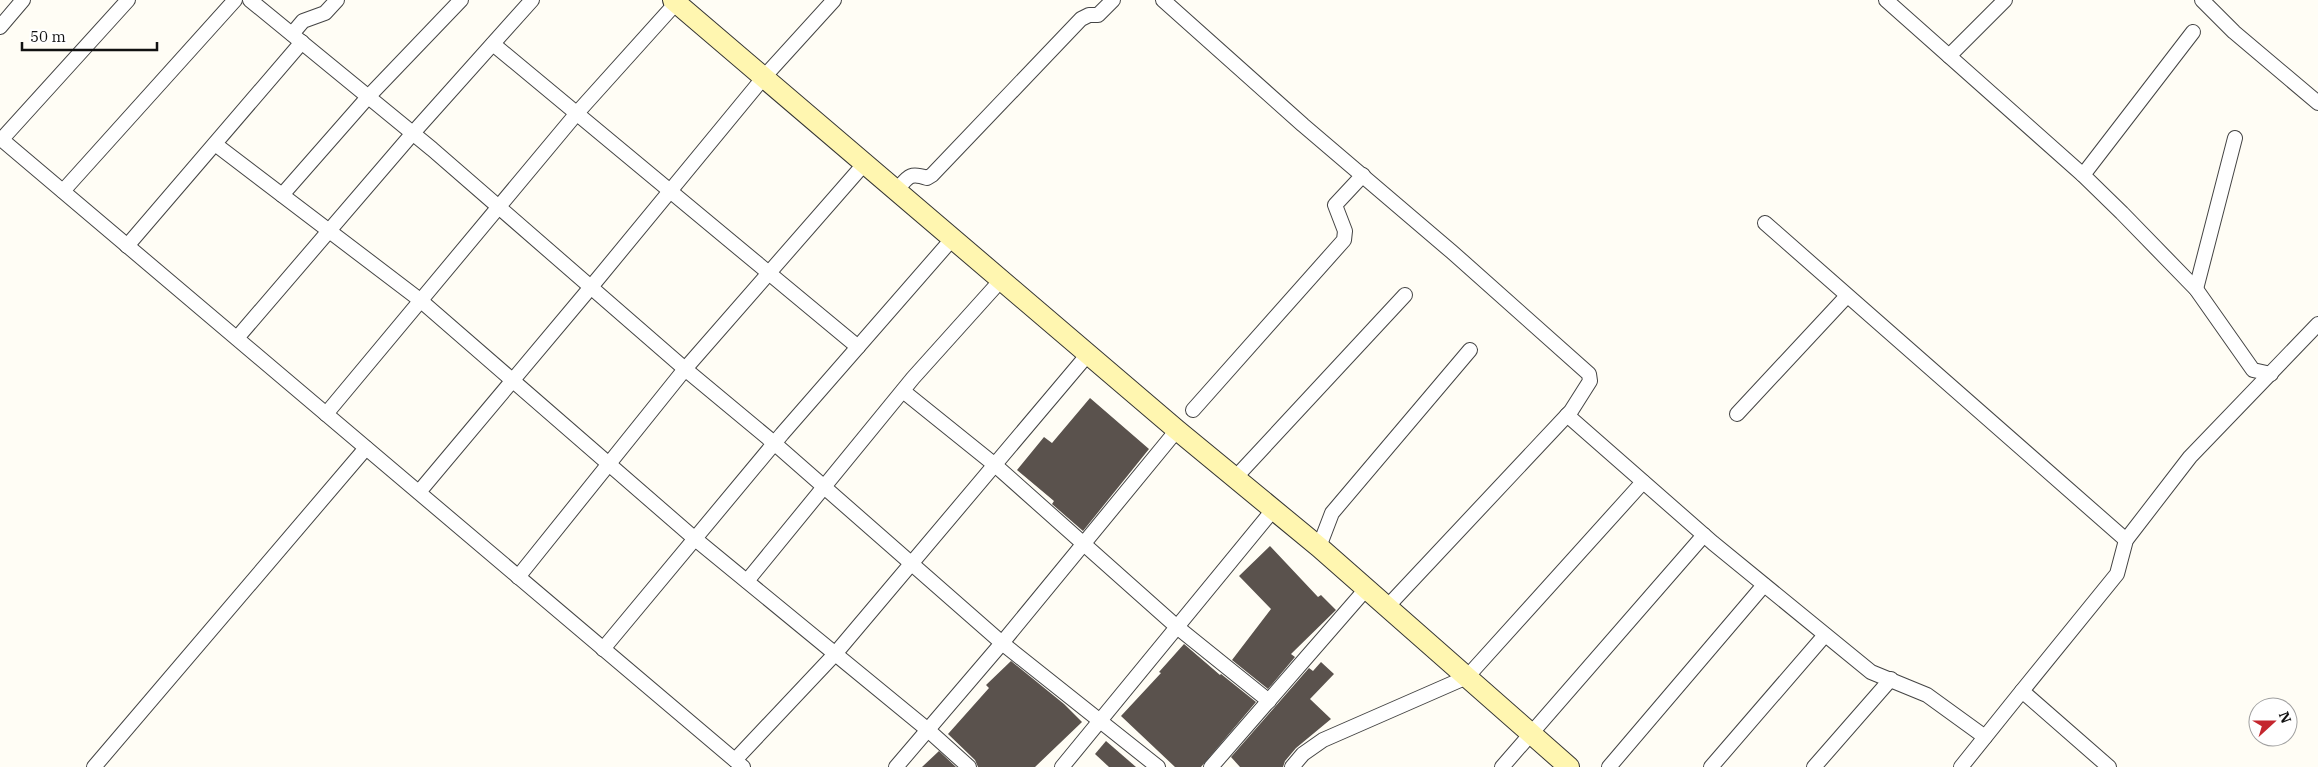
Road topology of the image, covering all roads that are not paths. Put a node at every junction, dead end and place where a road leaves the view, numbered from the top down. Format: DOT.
graph roads {
  1 [pos="23,0"];
  2 [pos="128,0"];
  3 [pos="235,0"];
  4 [pos="250,0"];
  5 [pos="336,0"];
  6 [pos="461,0"];
  7 [pos="532,0"];
  8 [pos="834,0"];
  9 [pos="1114,0"];
  10 [pos="1163,0"];
  11 [pos="1886,0"];
  12 [pos="2004,0"];
  13 [pos="2202,0"];
  14 [pos="675,1"];
  15 [pos="0,27"];
  16 [pos="2193,32"];
  17 [pos="297,38"];
  18 [pos="493,44"];
  19 [pos="1949,56"];
  20 [pos="764,77"];
  21 [pos="368,97"];
  22 [pos="2318,103"];
  23 [pos="577,113"];
  24 [pos="413,134"];
  25 [pos="2235,138"];
  26 [pos="1,139"];
  27 [pos="215,144"];
  28 [pos="865,164"];
  29 [pos="2083,174"];
  30 [pos="1362,175"];
  31 [pos="897,190"];
  32 [pos="63,191"];
  33 [pos="670,192"];
  34 [pos="282,194"];
  35 [pos="498,206"];
  36 [pos="1765,223"];
  37 [pos="330,231"];
  38 [pos="953,238"];
  39 [pos="127,246"];
  40 [pos="769,274"];
  41 [pos="1002,279"];
  42 [pos="591,288"];
  43 [pos="2196,289"];
  44 [pos="1404,295"];
  45 [pos="1846,297"];
  46 [pos="420,300"];
  47 [pos="2318,324"];
  48 [pos="236,338"];
  49 [pos="858,347"];
  50 [pos="1470,350"];
  51 [pos="1089,353"];
  52 [pos="685,369"];
  53 [pos="2271,374"];
  54 [pos="514,379"];
  55 [pos="903,391"];
  56 [pos="1193,410"];
  57 [pos="326,414"];
  58 [pos="1737,414"];
  59 [pos="1567,415"];
  60 [pos="1177,430"];
  61 [pos="774,443"];
  62 [pos="366,448"];
  63 [pos="609,463"];
  64 [pos="995,465"];
  65 [pos="1235,478"];
  66 [pos="1642,482"];
  67 [pos="825,487"];
  68 [pos="419,492"];
  69 [pos="1273,510"];
  70 [pos="1704,535"];
  71 [pos="694,538"];
  72 [pos="2126,540"];
  73 [pos="1084,543"];
  74 [pos="1319,547"];
  75 [pos="911,564"];
  76 [pos="518,577"];
  77 [pos="747,581"];
  78 [pos="1764,585"];
  79 [pos="1366,589"];
  80 [pos="1387,607"];
  81 [pos="1177,627"];
  82 [pos="1825,635"];
  83 [pos="1002,643"];
  84 [pos="603,649"];
  85 [pos="835,654"];
  86 [pos="1467,677"];
  87 [pos="1891,678"];
  88 [pos="2022,691"];
  89 [pos="1269,701"];
  90 [pos="1101,721"];
  91 [pos="928,730"];
  92 [pos="1531,733"];
  93 [pos="1985,738"];
  94 [pos="739,763"];
  95 [pos="94,767"];
  96 [pos="896,767"];
  97 [pos="969,767"];
  98 [pos="1062,767"];
  99 [pos="1158,767"];
  100 [pos="1211,767"];
  101 [pos="1292,767"];
  102 [pos="1502,767"];
  103 [pos="1569,767"];
  104 [pos="1610,767"];
  105 [pos="1711,767"];
  106 [pos="1814,767"];
  107 [pos="1961,767"];
  108 [pos="2109,767"];
  1 -- 15 [label="street"];
  2 -- 26 [label="street"];
  3 -- 32 [label="street"];
  4 -- 17 [label="street"];
  5 -- 17 [label="street"];
  6 -- 21 [label="street"];
  7 -- 18 [label="street"];
  8 -- 20 [label="street"];
  9 -- 31 [label="street"];
  10 -- 30 [label="street"];
  11 -- 19 [label="street"];
  12 -- 19 [label="street"];
  13 -- 22 [label="street"];
  14 -- 20 [label="street"];
  14 -- 23 [label="street"];
  16 -- 29 [label="street"];
  17 -- 21 [label="street"];
  17 -- 27 [label="street"];
  18 -- 23 [label="street"];
  18 -- 24 [label="street"];
  19 -- 29 [label="street"];
  20 -- 28 [label="street"];
  20 -- 33 [label="street"];
  21 -- 24 [label="street"];
  21 -- 34 [label="street"];
  23 -- 33 [label="street"];
  23 -- 35 [label="street"];
  24 -- 35 [label="street"];
  24 -- 37 [label="street"];
  25 -- 43 [label="street"];
  26 -- 32 [label="street"];
  27 -- 34 [label="street"];
  27 -- 39 [label="street"];
  28 -- 31 [label="street"];
  28 -- 40 [label="street"];
  29 -- 43 [label="street"];
  30 -- 56 [label="street"];
  30 -- 59 [label="street"];
  31 -- 38 [label="street"];
  32 -- 39 [label="street"];
  33 -- 40 [label="street"];
  33 -- 42 [label="street"];
  34 -- 37 [label="street"];
  35 -- 42 [label="street"];
  35 -- 46 [label="street"];
  36 -- 45 [label="street"];
  37 -- 46 [label="street"];
  37 -- 48 [label="street"];
  38 -- 41 [label="street"];
  38 -- 49 [label="street"];
  39 -- 48 [label="street"];
  40 -- 49 [label="street"];
  40 -- 52 [label="street"];
  41 -- 51 [label="street"];
  41 -- 55 [label="street"];
  42 -- 52 [label="street"];
  42 -- 54 [label="street"];
  43 -- 53 [label="street"];
  44 -- 65 [label="street"];
  45 -- 58 [label="street"];
  45 -- 72 [label="street"];
  46 -- 54 [label="street"];
  46 -- 57 [label="street"];
  47 -- 53 [label="street"];
  48 -- 57 [label="street"];
  49 -- 61 [label="street"];
  50 -- 74 [label="street"];
  51 -- 60 [label="street"];
  51 -- 64 [label="street"];
  52 -- 61 [label="street"];
  52 -- 63 [label="street"];
  53 -- 72 [label="street"];
  54 -- 63 [label="street"];
  54 -- 68 [label="street"];
  55 -- 64 [label="street"];
  55 -- 67 [label="street"];
  57 -- 62 [label="street"];
  59 -- 66 [label="street"];
  59 -- 80 [label="street"];
  60 -- 65 [label="street"];
  60 -- 73 [label="street"];
  61 -- 67 [label="street"];
  61 -- 71 [label="street"];
  62 -- 68 [label="street"];
  62 -- 95 [label="street"];
  63 -- 71 [label="street"];
  63 -- 76 [label="street"];
  64 -- 73 [label="street"];
  64 -- 75 [label="street"];
  65 -- 69 [label="street"];
  66 -- 70 [label="street"];
  66 -- 86 [label="street"];
  67 -- 75 [label="street"];
  67 -- 77 [label="street"];
  68 -- 76 [label="street"];
  69 -- 74 [label="street"];
  69 -- 81 [label="street"];
  70 -- 78 [label="street"];
  70 -- 92 [label="street"];
  71 -- 77 [label="street"];
  71 -- 84 [label="street"];
  72 -- 88 [label="street"];
  73 -- 81 [label="street"];
  73 -- 83 [label="street"];
  74 -- 79 [label="street"];
  75 -- 83 [label="street"];
  75 -- 85 [label="street"];
  76 -- 84 [label="street"];
  77 -- 85 [label="street"];
  78 -- 82 [label="street"];
  78 -- 104 [label="street"];
  79 -- 80 [label="street"];
  79 -- 89 [label="street"];
  80 -- 86 [label="street"];
  81 -- 89 [label="street"];
  81 -- 90 [label="street"];
  82 -- 87 [label="street"];
  82 -- 105 [label="street"];
  83 -- 90 [label="street"];
  83 -- 91 [label="street"];
  84 -- 94 [label="street"];
  85 -- 91 [label="street"];
  85 -- 94 [label="street"];
  86 -- 92 [label="street"];
  86 -- 101 [label="street"];
  87 -- 93 [label="street"];
  87 -- 106 [label="street"];
  88 -- 93 [label="street"];
  88 -- 108 [label="street"];
  89 -- 100 [label="street"];
  90 -- 98 [label="street"];
  90 -- 99 [label="street"];
  91 -- 96 [label="street"];
  91 -- 97 [label="street"];
  92 -- 102 [label="street"];
  92 -- 103 [label="street"];
  93 -- 107 [label="street"];
}
